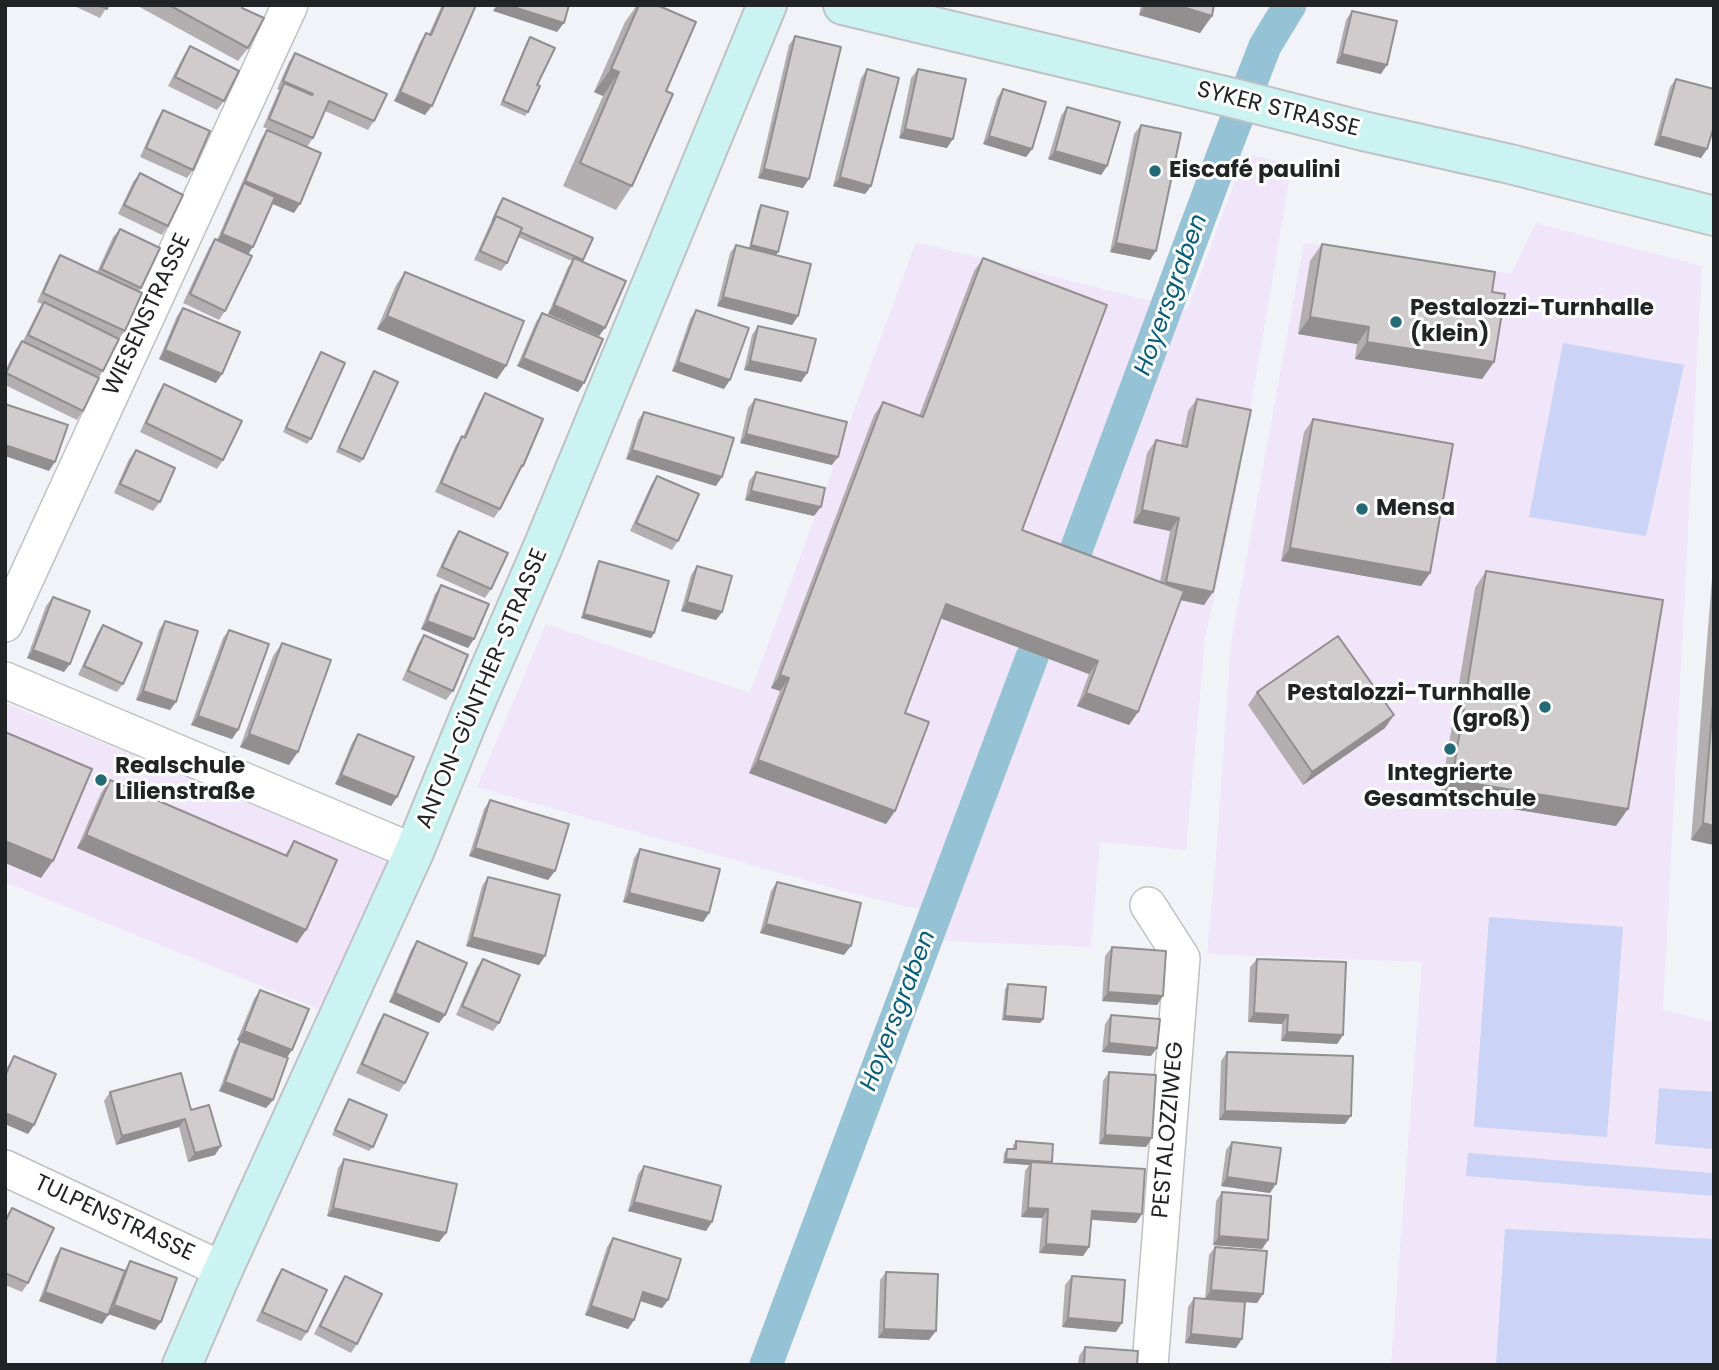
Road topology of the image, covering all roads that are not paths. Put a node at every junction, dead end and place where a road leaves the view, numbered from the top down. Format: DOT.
graph roads {
  1 [pos="290,5"];
  2 [pos="767,5"];
  3 [pos="843,5"];
  4 [pos="1714,216"];
  5 [pos="5,624"];
  6 [pos="5,680"];
  7 [pos="414,852"];
  8 [pos="1148,905"];
  9 [pos="5,1168"];
  10 [pos="223,1270"];
  11 [pos="182,1365"];
  12 [pos="1150,1365"];
  1 -- 5 [label="street, WIESENSTRASSE"];
  2 -- 7 [label="main road, ANTON-GÜNTHER-STRASSE"];
  3 -- 4 [label="main road, SYKER STRASSE"];
  6 -- 7 [label="street"];
  7 -- 10 [label="main road, ANTON-GÜNTHER-STRASSE"];
  8 -- 12 [label="street, PESTALOZZIWEG"];
  9 -- 10 [label="street, TULPENSTRASSE"];
  10 -- 11 [label="main road, ANTON-GÜNTHER-STRASSE"];
}
